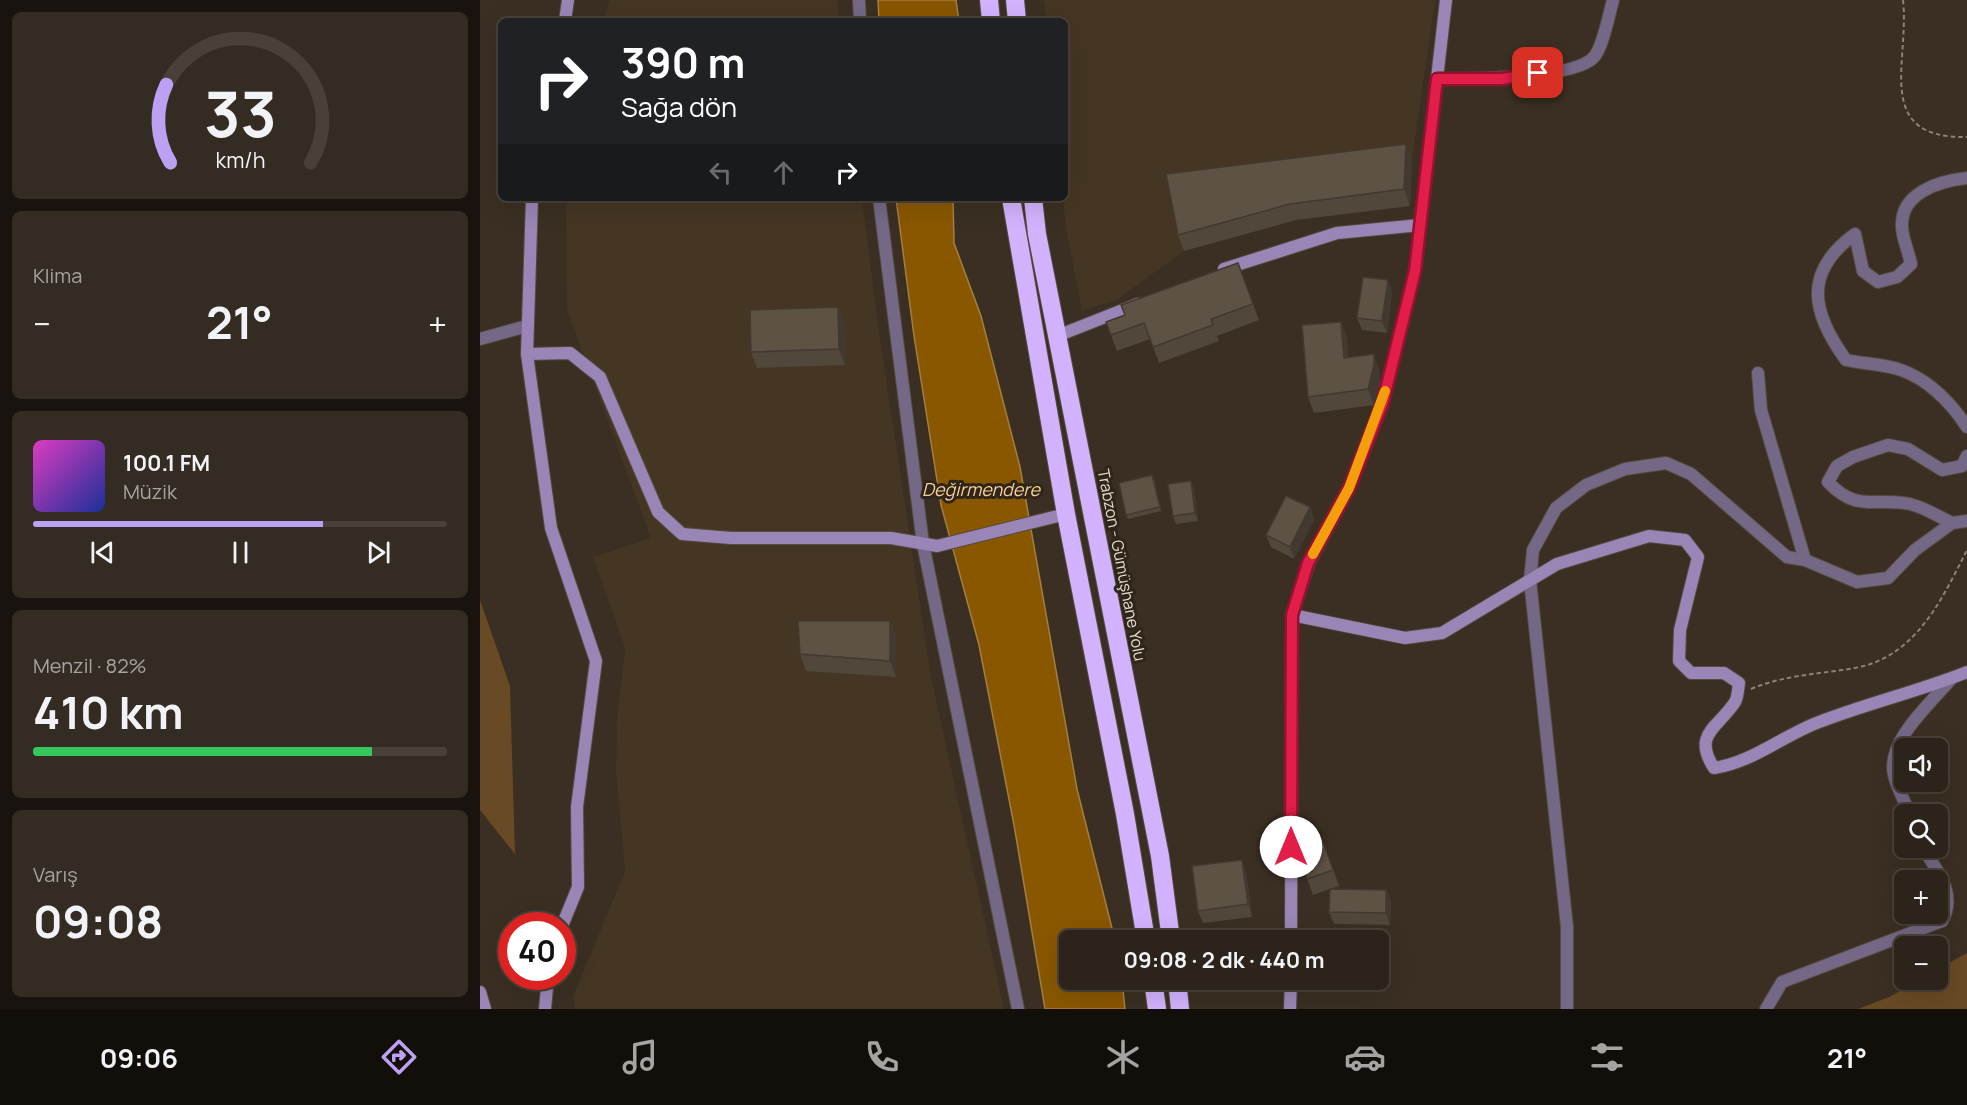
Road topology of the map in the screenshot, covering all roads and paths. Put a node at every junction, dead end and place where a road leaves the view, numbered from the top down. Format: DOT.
graph roads {
  1 [pos="568,0"];
  2 [pos="859,0"];
  3 [pos="989,0"];
  4 [pos="1015,0"];
  5 [pos="1446,0"];
  6 [pos="1613,0"];
  7 [pos="1903,0"];
  8 [pos="565,18"];
  9 [pos="860,18"];
  10 [pos="991,18"];
  11 [pos="1017,18"];
  12 [pos="1437,79"];
  13 [pos="1967,137"];
  14 [pos="1967,178"];
  15 [pos="532,201"];
  16 [pos="879,201"];
  17 [pos="1011,201"];
  18 [pos="1033,201"];
  19 [pos="1420,225"];
  20 [pos="1215,272"];
  21 [pos="1149,300"];
  22 [pos="527,326"];
  23 [pos="1057,336"];
  24 [pos="480,339"];
  25 [pos="527,354"];
  26 [pos="1758,373"];
  27 [pos="1967,427"];
  28 [pos="1967,456"];
  29 [pos="1057,517"];
  30 [pos="1967,521"];
  31 [pos="1952,524"];
  32 [pos="923,544"];
  33 [pos="1967,550"];
  34 [pos="1805,560"];
  35 [pos="1530,579"];
  36 [pos="1292,615"];
  37 [pos="1967,672"];
  38 [pos="1952,678"];
  39 [pos="1736,700"];
  40 [pos="1906,804"];
  41 [pos="1929,858"];
  42 [pos="568,912"];
  43 [pos="1144,930"];
  44 [pos="1170,930"];
  45 [pos="1291,930"];
  46 [pos="547,990"];
  47 [pos="1155,990"];
  48 [pos="1178,990"];
  49 [pos="1291,990"];
  50 [pos="480,992"];
  51 [pos="485,1009"];
  52 [pos="545,1009"];
  53 [pos="1018,1009"];
  54 [pos="1158,1009"];
  55 [pos="1180,1009"];
  56 [pos="1290,1009"];
  57 [pos="1567,1009"];
  58 [pos="1766,1009"];
  1 -- 8 [label="street"];
  2 -- 9 [label="street"];
  3 -- 10 [label="highway"];
  4 -- 11 [label="highway"];
  5 -- 12 [label="street"];
  6 -- 12 [label="street"];
  7 -- 13 [label="path"];
  12 -- 19 [label="street"];
  14 -- 27 [label="street"];
  15 -- 22 [label="street"];
  16 -- 32 [label="street"];
  17 -- 29 [label="highway"];
  18 -- 23 [label="highway, Trabzon - Gümüşhane Yolu"];
  19 -- 20 [label="street"];
  19 -- 36 [label="street"];
  21 -- 23 [label="street"];
  22 -- 24 [label="street"];
  22 -- 25 [label="street"];
  23 -- 44 [label="highway, Trabzon - Gümüşhane Yolu"];
  25 -- 32 [label="street"];
  25 -- 42 [label="street"];
  26 -- 34 [label="street"];
  28 -- 31 [label="street"];
  29 -- 32 [label="street"];
  29 -- 43 [label="highway"];
  30 -- 31 [label="street"];
  31 -- 34 [label="street"];
  32 -- 53 [label="street"];
  33 -- 39 [label="path"];
  34 -- 35 [label="street"];
  35 -- 36 [label="street"];
  35 -- 39 [label="street"];
  35 -- 57 [label="street"];
  36 -- 45 [label="street"];
  37 -- 38 [label="street"];
  38 -- 39 [label="street"];
  38 -- 40 [label="street"];
  41 -- 58 [label="street"];
  46 -- 52 [label="street"];
  47 -- 54 [label="highway"];
  48 -- 55 [label="highway"];
  49 -- 56 [label="street"];
  50 -- 51 [label="street"];
}
